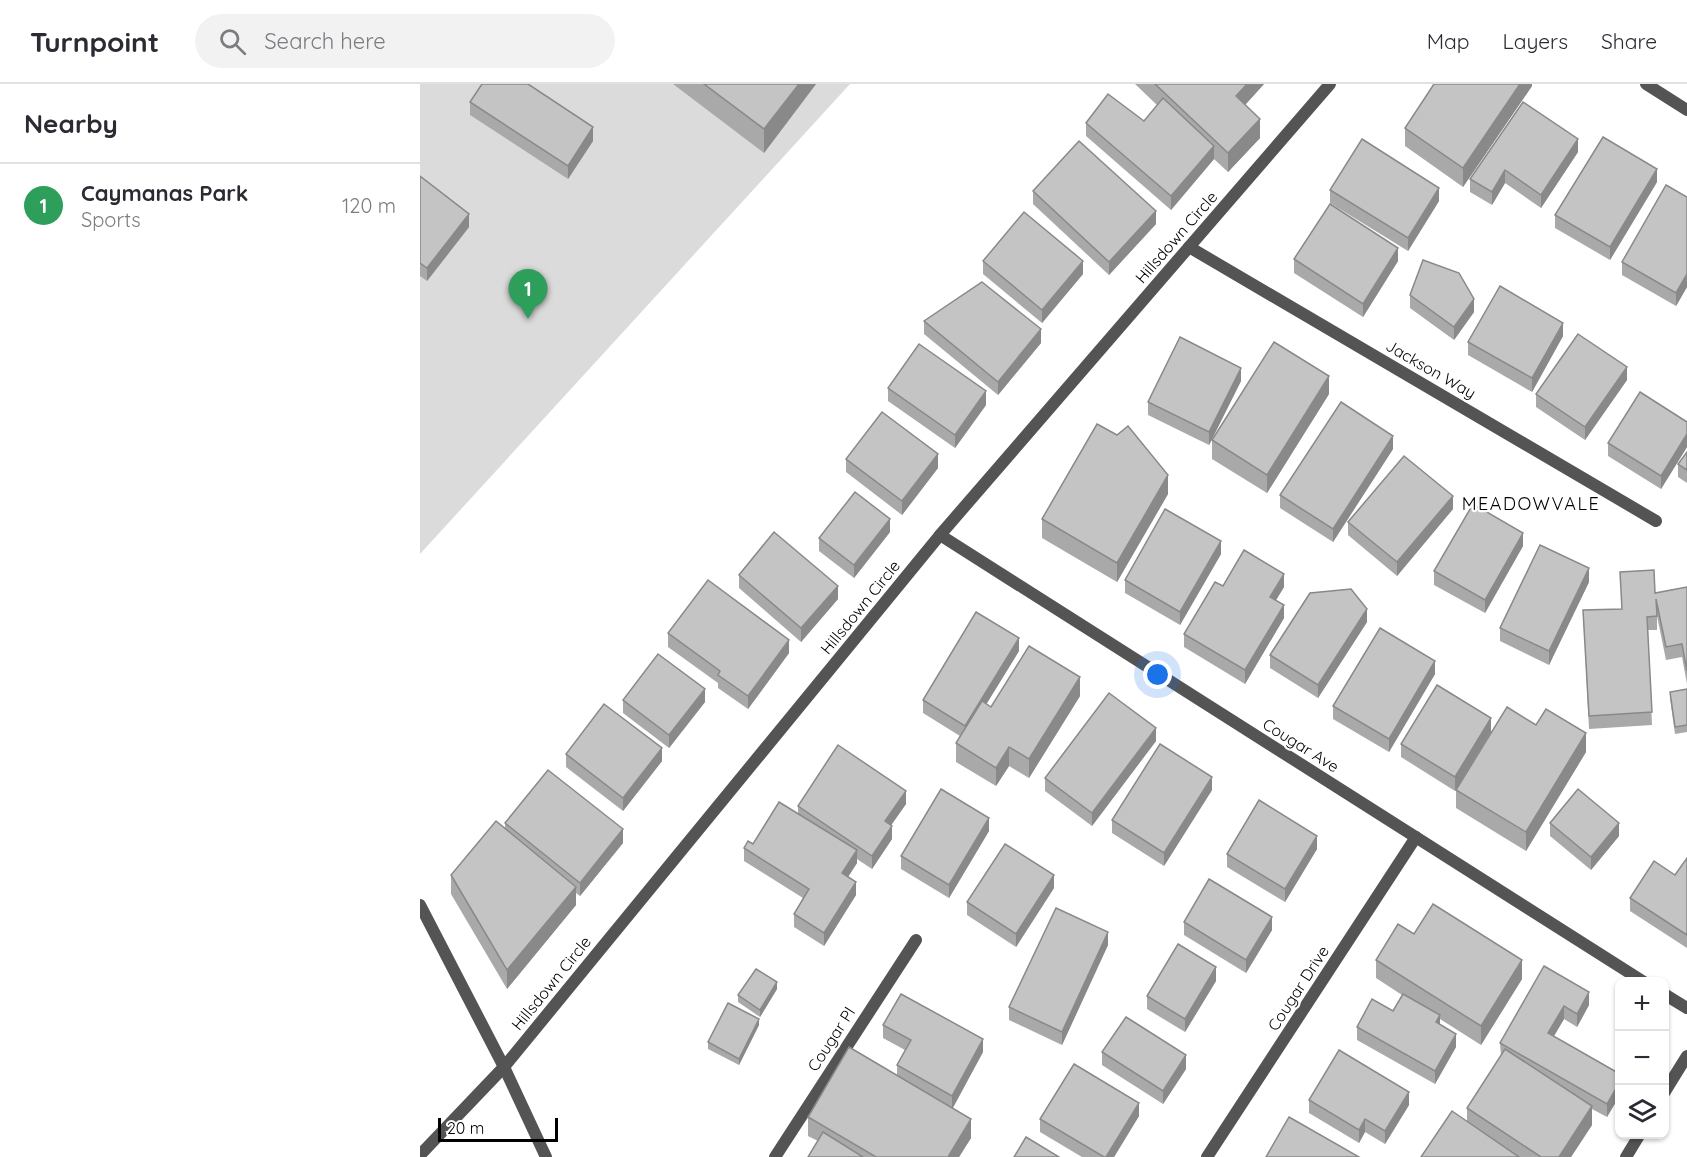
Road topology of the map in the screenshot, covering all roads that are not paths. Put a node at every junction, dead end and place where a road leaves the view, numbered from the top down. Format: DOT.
graph roads {
  1 [pos="1330,84"];
  2 [pos="1646,84"];
  3 [pos="1687,110"];
  4 [pos="1189,247"];
  5 [pos="1656,520"];
  6 [pos="940,535"];
  7 [pos="1416,837"];
  8 [pos="420,905"];
  9 [pos="916,940"];
  10 [pos="1638,977"];
  11 [pos="1669,997"];
  12 [pos="1687,1008"];
  13 [pos="1687,1056"];
  14 [pos="504,1067"];
  15 [pos="1669,1086"];
  16 [pos="1637,1139"];
  17 [pos="420,1155"];
  18 [pos="546,1157"];
  19 [pos="775,1157"];
  20 [pos="1207,1157"];
  21 [pos="1626,1157"];
  1 -- 4 [label="street, Hillsdown Circle"];
  2 -- 3 [label="street"];
  4 -- 5 [label="street, Jackson Way"];
  4 -- 6 [label="street, Hillsdown Circle"];
  6 -- 7 [label="street, Cougar Ave"];
  6 -- 14 [label="street, Hillsdown Circle"];
  7 -- 10 [label="street, Cougar Ave"];
  7 -- 20 [label="street, Cougar Drive"];
  8 -- 14 [label="street"];
  9 -- 19 [label="street, Cougar Pl"];
  11 -- 12 [label="street"];
  13 -- 15 [label="street"];
  14 -- 17 [label="street, Hillsdown Circle"];
  14 -- 18 [label="street"];
  16 -- 21 [label="street"];
}
